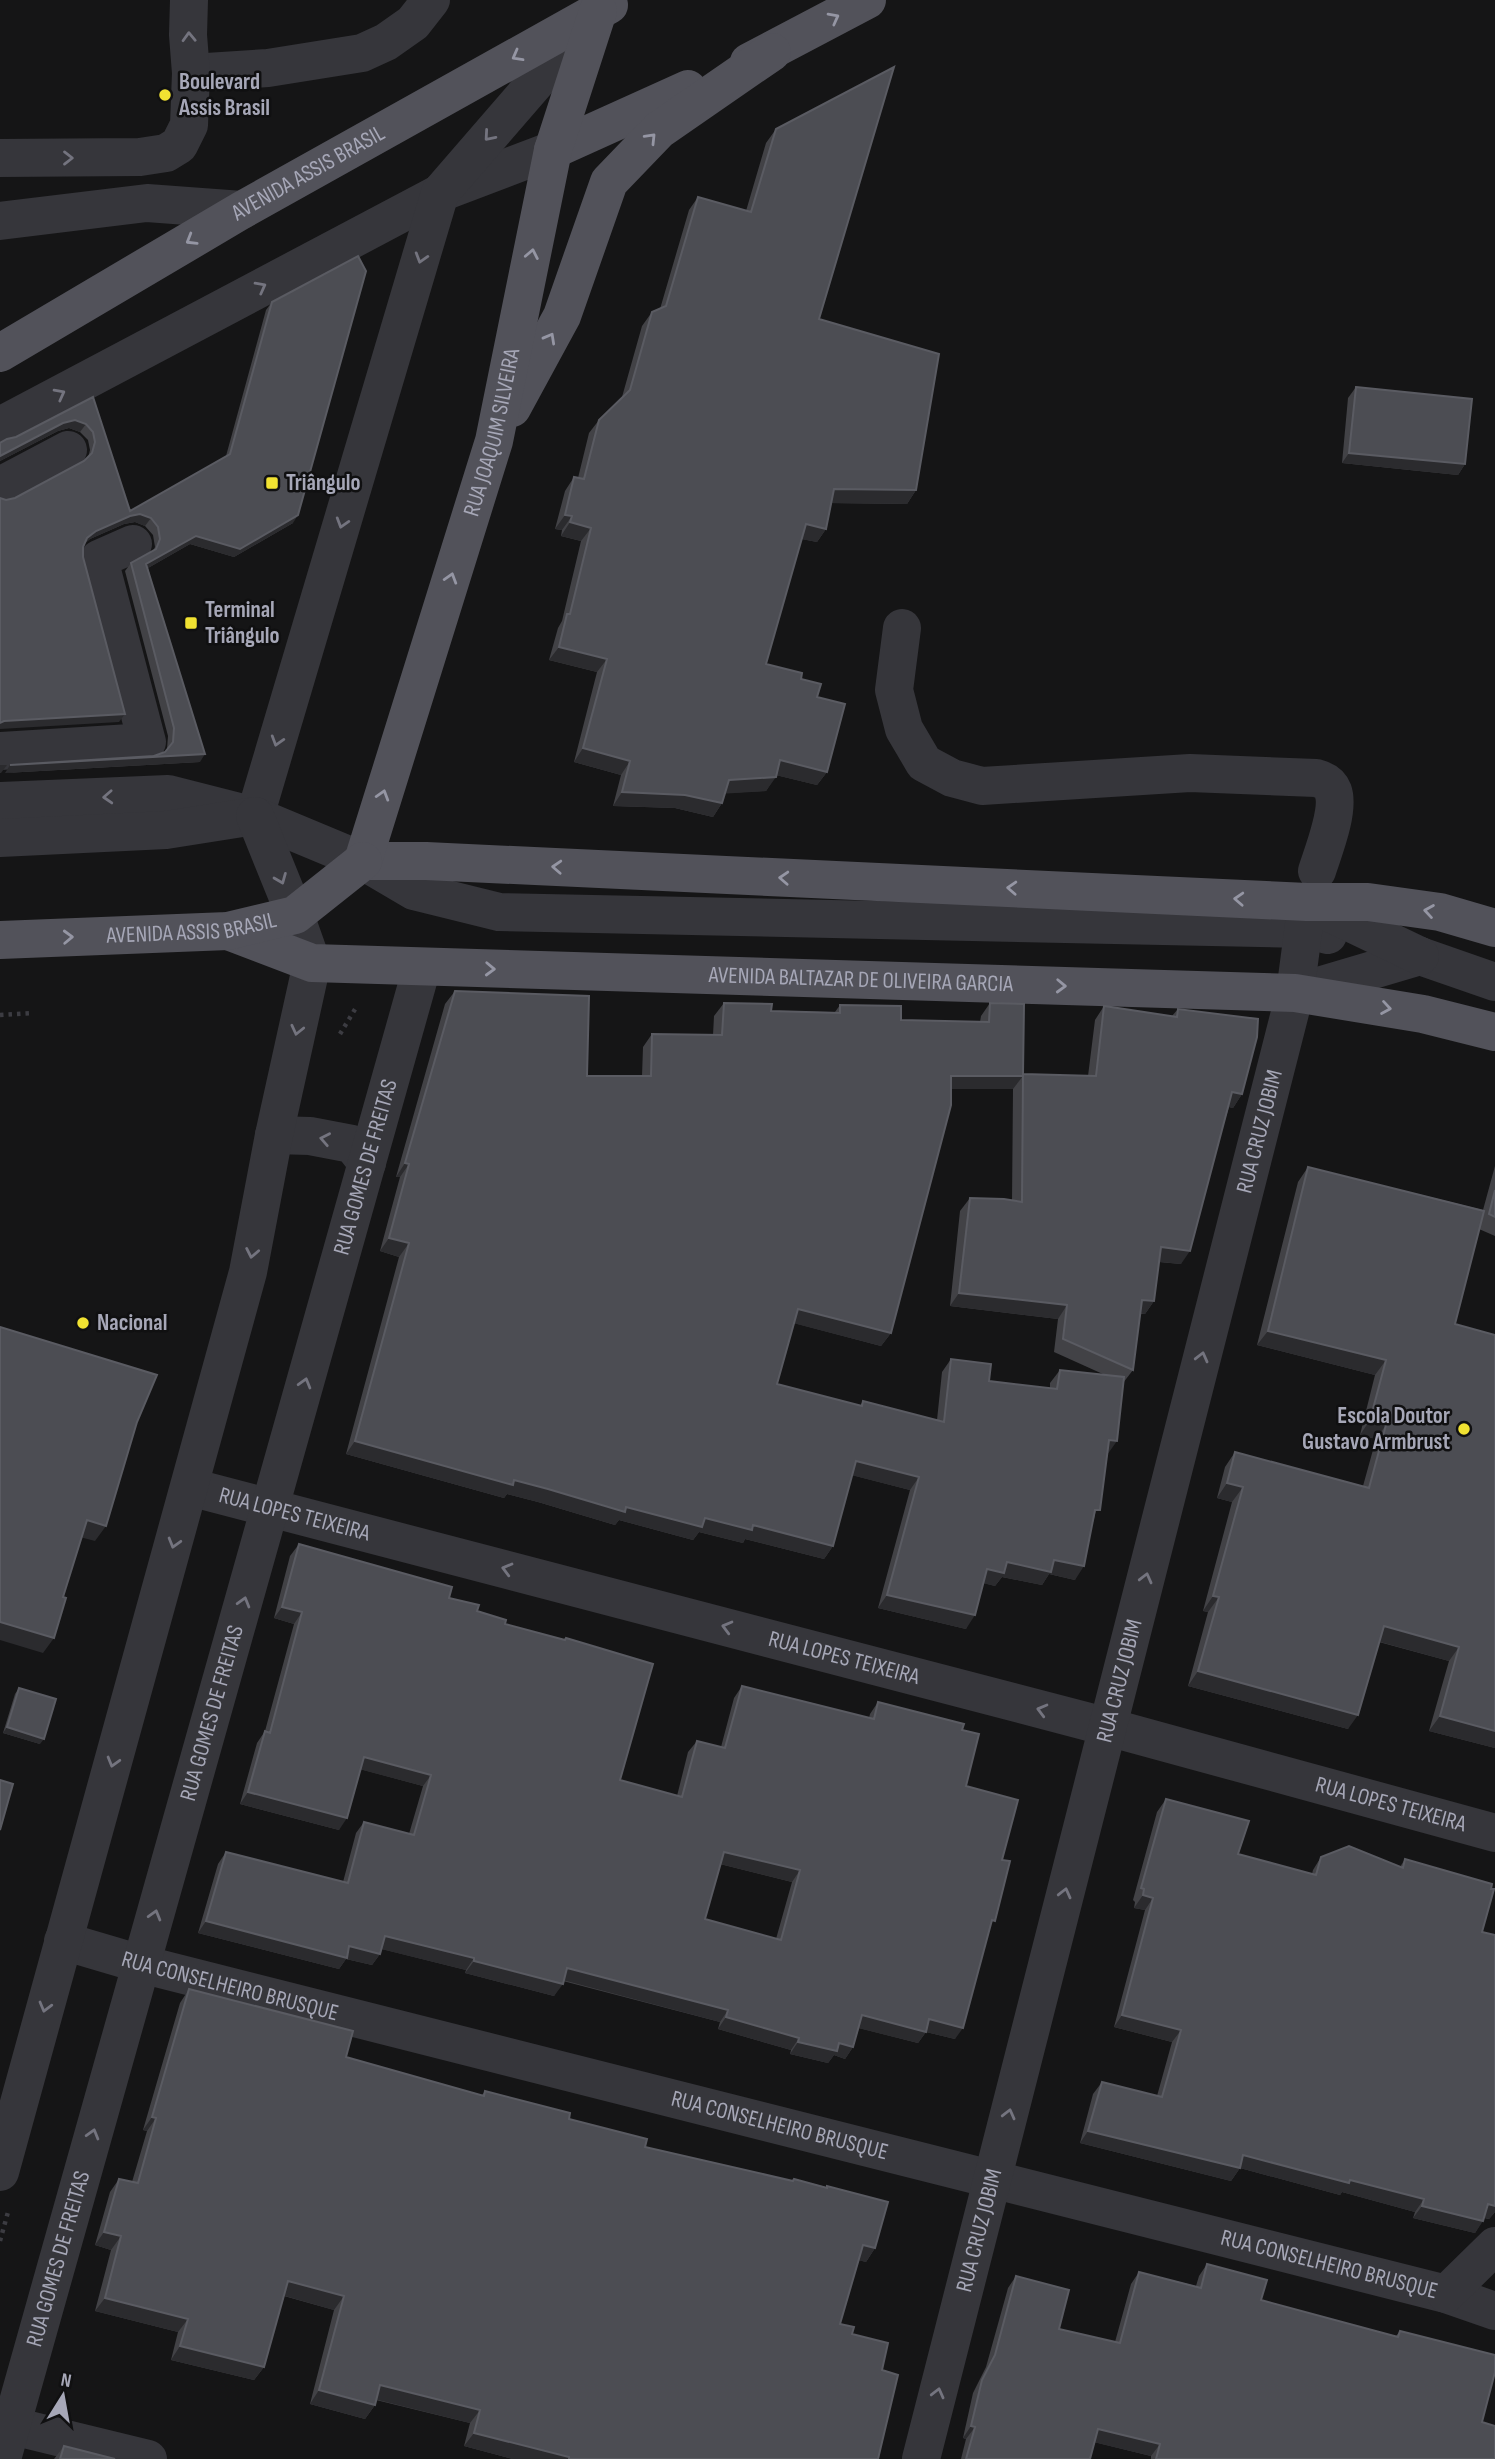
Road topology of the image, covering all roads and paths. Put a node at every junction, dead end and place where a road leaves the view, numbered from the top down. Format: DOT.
graph roads {
  1 [pos="189,0"];
  2 [pos="431,0"];
  3 [pos="867,0"];
  4 [pos="606,4"];
  5 [pos="772,51"];
  6 [pos="191,73"];
  7 [pos="553,150"];
  8 [pos="0,158"];
  9 [pos="440,193"];
  10 [pos="242,210"];
  11 [pos="0,221"];
  12 [pos="0,353"];
  13 [pos="0,426"];
  14 [pos="494,441"];
  15 [pos="68,450"];
  16 [pos="0,486"];
  17 [pos="133,544"];
  18 [pos="902,628"];
  19 [pos="0,751"];
  20 [pos="0,801"];
  21 [pos="255,816"];
  22 [pos="0,838"];
  23 [pos="363,861"];
  24 [pos="1309,901"];
  25 [pos="295,915"];
  26 [pos="1495,928"];
  27 [pos="228,931"];
  28 [pos="0,940"];
  29 [pos="1420,956"];
  30 [pos="312,963"];
  31 [pos="422,967"];
  32 [pos="1495,982"];
  33 [pos="1295,993"];
  34 [pos="32,1013"];
  35 [pos="0,1015"];
  36 [pos="1495,1032"];
  37 [pos="274,1135"];
  38 [pos="367,1163"];
  39 [pos="190,1487"];
  40 [pos="271,1507"];
  41 [pos="1108,1727"];
  42 [pos="1495,1833"];
  43 [pos="63,1941"];
  44 [pos="142,1964"];
  45 [pos="0,2171"];
  46 [pos="992,2180"];
  47 [pos="1495,2246"];
  48 [pos="1446,2294"];
  49 [pos="1495,2311"];
  50 [pos="5,2436"];
  51 [pos="148,2459"];
  52 [pos="921,2459"];
  6 -- 1 [label="street, one-way"];
  2 -- 6 [label="street"];
  5 -- 3 [label="main road, one-way"];
  4 -- 7 [label="main road, RUA JOAQUIM SILVEIRA"];
  4 -- 9 [label="street, one-way"];
  4 -- 10 [label="main road, AVENIDA ASSIS BRASIL, one-way"];
  5 -- 7 [label="main road"];
  14 -- 5 [label="main road, one-way"];
  8 -- 6 [label="street, one-way"];
  7 -- 9 [label="street"];
  14 -- 7 [label="main road, RUA JOAQUIM SILVEIRA, one-way"];
  13 -- 9 [label="street, one-way"];
  9 -- 21 [label="street, one-way"];
  10 -- 11 [label="street"];
  10 -- 12 [label="main road, AVENIDA ASSIS BRASIL, one-way"];
  23 -- 14 [label="main road, RUA JOAQUIM SILVEIRA, one-way"];
  15 -- 16 [label="street"];
  17 -- 19 [label="street"];
  18 -- 24 [label="street, RUA CRUZ JOBIM"];
  21 -- 20 [label="street, one-way"];
  21 -- 22 [label="street"];
  21 -- 23 [label="street"];
  21 -- 25 [label="street, one-way"];
  23 -- 24 [label="main road"];
  23 -- 25 [label="main road, AVENIDA ASSIS BRASIL"];
  26 -- 24 [label="main road, one-way"];
  24 -- 29 [label="street"];
  24 -- 33 [label="street, RUA CRUZ JOBIM"];
  25 -- 27 [label="main road, AVENIDA ASSIS BRASIL"];
  25 -- 30 [label="street"];
  28 -- 27 [label="main road, AVENIDA ASSIS BRASIL, one-way"];
  27 -- 30 [label="main road, AVENIDA BALTAZAR DE OLIVEIRA GARCIA"];
  29 -- 32 [label="street"];
  29 -- 33 [label="street"];
  30 -- 31 [label="main road, AVENIDA BALTAZAR DE OLIVEIRA GARCIA"];
  30 -- 37 [label="street, one-way"];
  31 -- 33 [label="main road, AVENIDA BALTAZAR DE OLIVEIRA GARCIA, one-way"];
  31 -- 38 [label="street, RUA GOMES DE FREITAS"];
  33 -- 36 [label="main road, AVENIDA BALTAZAR DE OLIVEIRA GARCIA, one-way"];
  41 -- 33 [label="street, RUA CRUZ JOBIM, one-way"];
  34 -- 35 [label="path"];
  38 -- 37 [label="street, one-way"];
  37 -- 39 [label="street, one-way"];
  40 -- 38 [label="street, RUA GOMES DE FREITAS, one-way"];
  39 -- 40 [label="street, RUA LOPES TEIXEIRA"];
  39 -- 43 [label="street, one-way"];
  41 -- 40 [label="street, RUA LOPES TEIXEIRA, one-way"];
  44 -- 40 [label="street, RUA GOMES DE FREITAS, one-way"];
  41 -- 42 [label="street, RUA LOPES TEIXEIRA"];
  46 -- 41 [label="street, RUA CRUZ JOBIM, one-way"];
  43 -- 44 [label="street, RUA CONSELHEIRO BRUSQUE"];
  43 -- 45 [label="street, one-way"];
  44 -- 46 [label="street, RUA CONSELHEIRO BRUSQUE"];
  50 -- 44 [label="street, RUA GOMES DE FREITAS, one-way"];
  46 -- 48 [label="street, RUA CONSELHEIRO BRUSQUE"];
  52 -- 46 [label="street, RUA CRUZ JOBIM, one-way"];
  47 -- 48 [label="street"];
  48 -- 49 [label="street, RUA CONSELHEIRO BRUSQUE"];
  50 -- 51 [label="street"];
}
